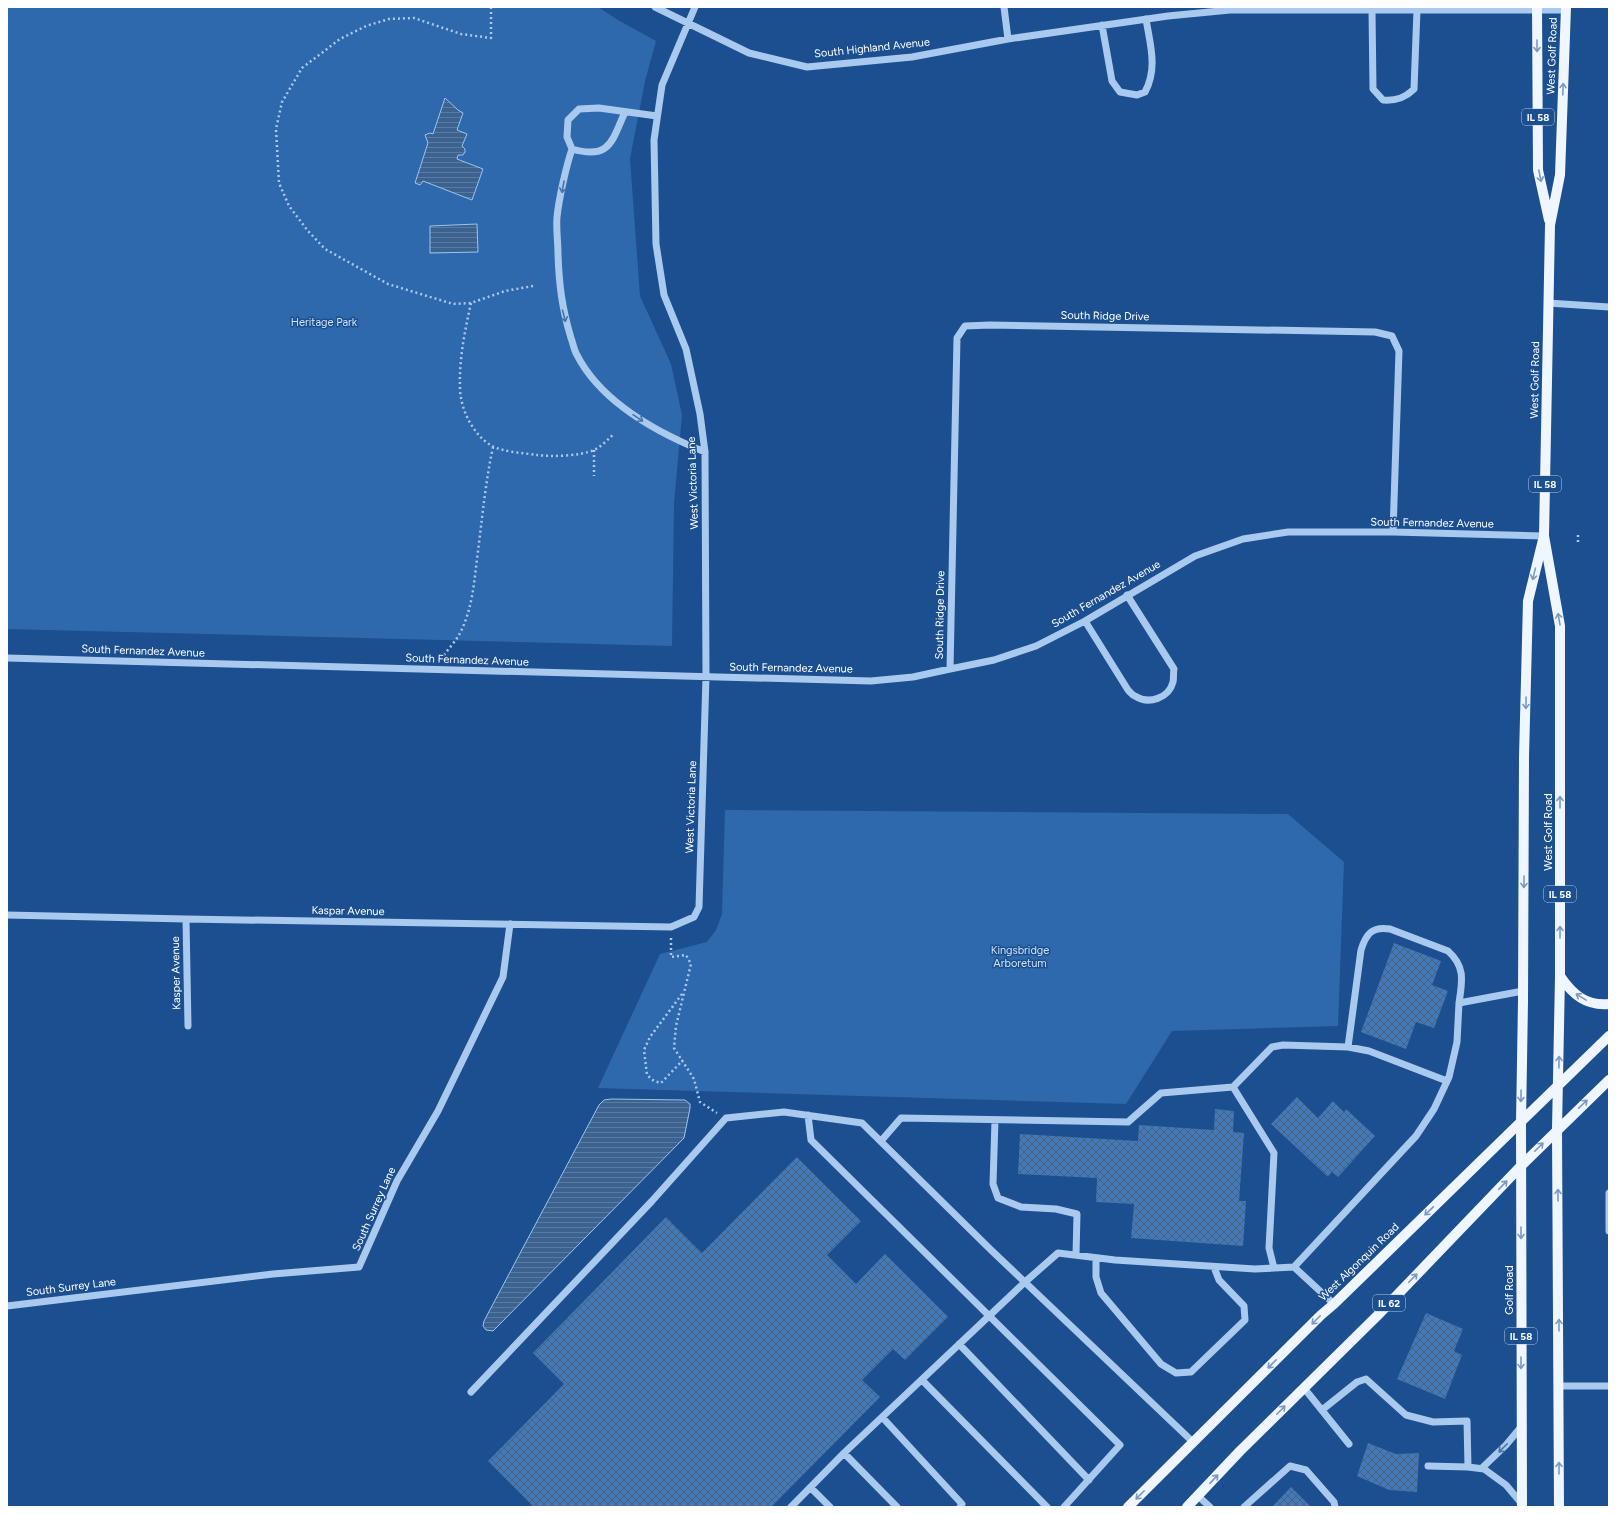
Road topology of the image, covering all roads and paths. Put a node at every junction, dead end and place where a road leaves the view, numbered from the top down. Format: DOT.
graph roads {
  1 [pos="490,7"];
  2 [pos="655,7"];
  3 [pos="695,7"];
  4 [pos="1004,7"];
  5 [pos="1566,8"];
  6 [pos="1537,9"];
  7 [pos="1372,10"];
  8 [pos="1417,10"];
  9 [pos="1146,19"];
  10 [pos="688,24"];
  11 [pos="1102,25"];
  12 [pos="1008,39"];
  13 [pos="626,112"];
  14 [pos="657,116"];
  15 [pos="572,149"];
  16 [pos="1550,225"];
  17 [pos="533,286"];
  18 [pos="471,303"];
  19 [pos="1548,303"];
  20 [pos="1609,307"];
  21 [pos="613,435"];
  22 [pos="493,447"];
  23 [pos="594,450"];
  24 [pos="705,452"];
  25 [pos="594,476"];
  26 [pos="1393,532"];
  27 [pos="1578,535"];
  28 [pos="1544,536"];
  29 [pos="1578,542"];
  30 [pos="1127,595"];
  31 [pos="1085,621"];
  32 [pos="444,655"];
  33 [pos="7,658"];
  34 [pos="950,670"];
  35 [pos="706,677"];
  36 [pos="7,915"];
  37 [pos="186,919"];
  38 [pos="688,920"];
  39 [pos="510,924"];
  40 [pos="671,927"];
  41 [pos="1560,976"];
  42 [pos="1523,991"];
  43 [pos="684,992"];
  44 [pos="1459,1003"];
  45 [pos="1609,1004"];
  46 [pos="188,1026"];
  47 [pos="1609,1036"];
  48 [pos="1348,1048"];
  49 [pos="682,1060"];
  50 [pos="1609,1080"];
  51 [pos="1447,1081"];
  52 [pos="1558,1085"];
  53 [pos="1233,1087"];
  54 [pos="808,1115"];
  55 [pos="726,1118"];
  56 [pos="995,1120"];
  57 [pos="1521,1122"];
  58 [pos="1557,1129"];
  59 [pos="881,1142"];
  60 [pos="1521,1166"];
  61 [pos="1609,1193"];
  62 [pos="1609,1231"];
  63 [pos="1076,1256"];
  64 [pos="1096,1258"];
  65 [pos="1214,1266"];
  66 [pos="1294,1267"];
  67 [pos="1274,1268"];
  68 [pos="1025,1282"];
  69 [pos="1334,1304"];
  70 [pos="7,1306"];
  71 [pos="990,1316"];
  72 [pos="959,1344"];
  73 [pos="922,1380"];
  74 [pos="1559,1386"];
  75 [pos="1609,1386"];
  76 [pos="1304,1388"];
  77 [pos="471,1392"];
  78 [pos="1322,1410"];
  79 [pos="882,1417"];
  80 [pos="1521,1427"];
  81 [pos="1193,1442"];
  82 [pos="1349,1444"];
  83 [pos="844,1453"];
  84 [pos="1428,1466"];
  85 [pos="1468,1467"];
  86 [pos="1482,1468"];
  87 [pos="1089,1480"];
  88 [pos="811,1488"];
  89 [pos="1198,1496"];
  90 [pos="1335,1504"];
  91 [pos="894,1506"];
  92 [pos="962,1506"];
  93 [pos="1522,1506"];
  94 [pos="791,1507"];
  95 [pos="830,1507"];
  96 [pos="1047,1507"];
  97 [pos="1064,1507"];
  98 [pos="1128,1507"];
  99 [pos="1187,1507"];
  100 [pos="1210,1507"];
  101 [pos="1244,1507"];
  102 [pos="1559,1507"];
  1 -- 18 [label="path"];
  2 -- 10 [label="street, South Highland Avenue"];
  3 -- 10 [label="street, West Victoria Lane"];
  4 -- 12 [label="street"];
  5 -- 6 [label="street, South Highland Avenue"];
  16 -- 5 [label="main road, West Golf Road / IL 58, one-way"];
  6 -- 8 [label="street, South Highland Avenue"];
  6 -- 16 [label="main road, West Golf Road / IL 58, one-way"];
  7 -- 8 [label="street, South Highland Avenue"];
  7 -- 8 [label="street"];
  7 -- 9 [label="street, South Highland Avenue"];
  9 -- 11 [label="street, South Highland Avenue"];
  9 -- 11 [label="street"];
  10 -- 12 [label="street, South Highland Avenue"];
  10 -- 14 [label="street, West Victoria Lane"];
  11 -- 12 [label="street, South Highland Avenue"];
  13 -- 14 [label="street"];
  13 -- 15 [label="street"];
  13 -- 15 [label="street"];
  14 -- 24 [label="street, West Victoria Lane"];
  15 -- 24 [label="street, one-way"];
  16 -- 19 [label="main road, West Golf Road / IL 58"];
  17 -- 18 [label="path"];
  18 -- 22 [label="path"];
  19 -- 20 [label="street"];
  19 -- 28 [label="main road, West Golf Road / IL 58"];
  21 -- 23 [label="path"];
  22 -- 23 [label="path"];
  22 -- 32 [label="path"];
  23 -- 25 [label="path"];
  24 -- 35 [label="street, West Victoria Lane"];
  26 -- 28 [label="street, South Fernandez Avenue"];
  26 -- 30 [label="street, South Fernandez Avenue"];
  26 -- 34 [label="street, South Ridge Drive"];
  27 -- 29 [label="path"];
  41 -- 28 [label="main road, West Golf Road / IL 58, one-way"];
  28 -- 42 [label="main road, West Golf Road / IL 58, one-way"];
  30 -- 31 [label="street, South Fernandez Avenue"];
  30 -- 31 [label="street"];
  31 -- 34 [label="street, South Fernandez Avenue"];
  33 -- 35 [label="street, South Fernandez Avenue"];
  34 -- 35 [label="street, South Fernandez Avenue"];
  35 -- 38 [label="street, West Victoria Lane"];
  36 -- 37 [label="street, Kaspar Avenue"];
  37 -- 39 [label="street, Kaspar Avenue"];
  37 -- 46 [label="street, Kasper Avenue"];
  38 -- 40 [label="street, Kaspar Avenue"];
  39 -- 40 [label="street, Kaspar Avenue"];
  39 -- 70 [label="street, South Surrey Lane"];
  40 -- 43 [label="path"];
  45 -- 41 [label="main road, one-way"];
  52 -- 41 [label="main road, West Golf Road / IL 58, one-way"];
  42 -- 44 [label="street"];
  42 -- 57 [label="main road, West Golf Road / IL 58, one-way"];
  43 -- 49 [label="path"];
  43 -- 49 [label="path"];
  44 -- 48 [label="street"];
  44 -- 51 [label="street"];
  47 -- 52 [label="main road, West Algonquin Road"];
  48 -- 51 [label="street"];
  48 -- 53 [label="street"];
  49 -- 55 [label="path"];
  58 -- 50 [label="main road, IL 62, one-way"];
  51 -- 66 [label="street"];
  52 -- 57 [label="main road, West Algonquin Road"];
  52 -- 58 [label="main road, West Golf Road / IL 58"];
  53 -- 56 [label="street"];
  53 -- 67 [label="street"];
  54 -- 55 [label="street"];
  54 -- 59 [label="street"];
  54 -- 71 [label="street"];
  55 -- 77 [label="street"];
  56 -- 59 [label="street"];
  56 -- 63 [label="street"];
  57 -- 60 [label="main road, Golf Road / IL 58"];
  57 -- 69 [label="main road, West Algonquin Road, one-way"];
  60 -- 58 [label="main road, IL 62, one-way"];
  74 -- 58 [label="main road, IL 58, one-way"];
  59 -- 68 [label="street"];
  76 -- 60 [label="main road, IL 62, one-way"];
  60 -- 80 [label="main road, Golf Road / IL 58, one-way"];
  61 -- 62 [label="street"];
  63 -- 64 [label="street"];
  63 -- 68 [label="street"];
  64 -- 65 [label="street"];
  64 -- 65 [label="street"];
  65 -- 67 [label="street"];
  66 -- 67 [label="street"];
  66 -- 69 [label="street"];
  68 -- 71 [label="street"];
  68 -- 81 [label="street"];
  69 -- 81 [label="main road, West Algonquin Road, one-way"];
  71 -- 72 [label="street"];
  71 -- 87 [label="street"];
  72 -- 73 [label="street"];
  72 -- 87 [label="street"];
  73 -- 79 [label="street"];
  73 -- 96 [label="street"];
  74 -- 75 [label="street"];
  102 -- 74 [label="main road, IL 58, one-way"];
  76 -- 78 [label="street"];
  89 -- 76 [label="main road, IL 62, one-way"];
  78 -- 82 [label="street"];
  78 -- 85 [label="street"];
  79 -- 83 [label="street"];
  79 -- 92 [label="street"];
  80 -- 86 [label="street, one-way"];
  80 -- 93 [label="main road, Golf Road / IL 58"];
  81 -- 98 [label="main road, West Algonquin Road, one-way"];
  83 -- 88 [label="street"];
  83 -- 91 [label="street"];
  84 -- 85 [label="street"];
  85 -- 86 [label="street"];
  86 -- 93 [label="street"];
  87 -- 97 [label="street"];
  88 -- 94 [label="street"];
  88 -- 95 [label="street"];
  89 -- 99 [label="main road, IL 62"];
  89 -- 100 [label="street"];
  90 -- 101 [label="street"];
}
